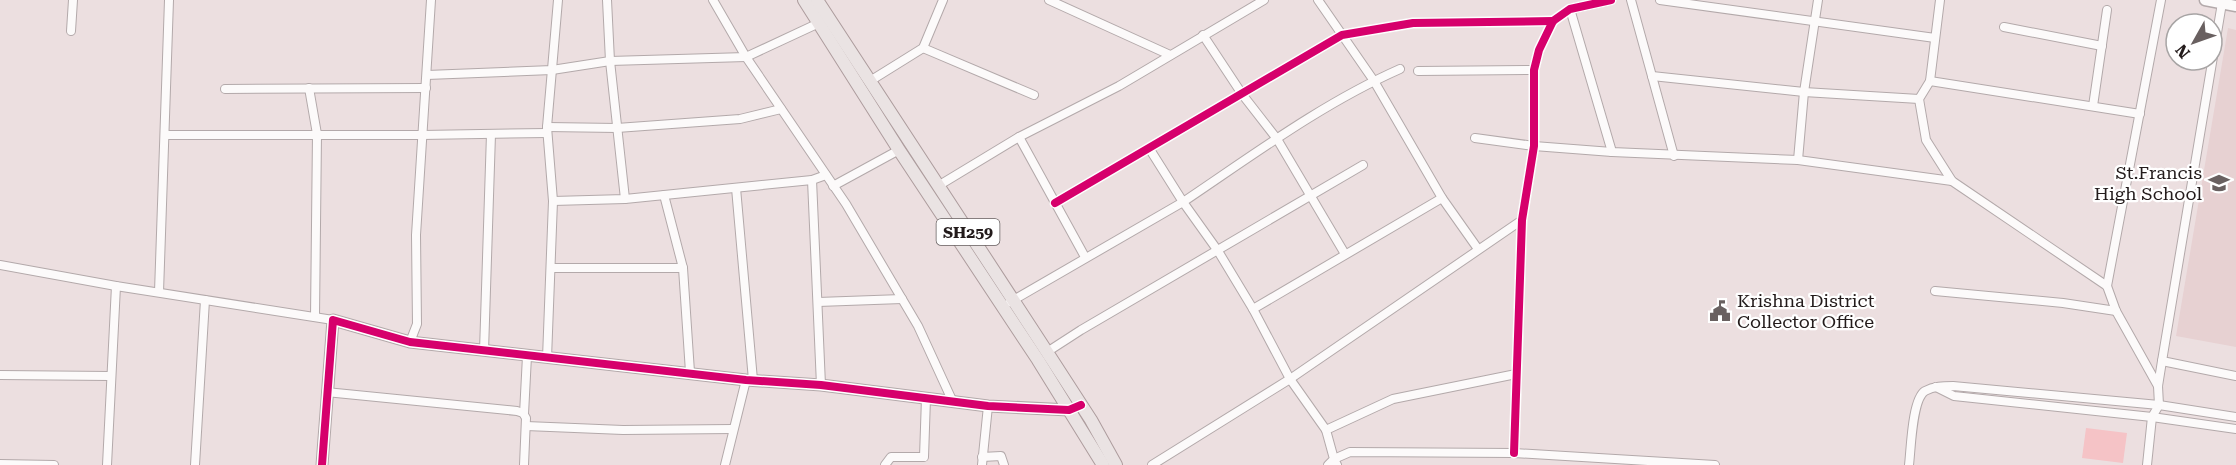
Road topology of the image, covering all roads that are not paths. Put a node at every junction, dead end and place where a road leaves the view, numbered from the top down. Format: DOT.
graph roads {
  1 [pos="73,0"];
  2 [pos="169,0"];
  3 [pos="431,0"];
  4 [pos="558,0"];
  5 [pos="607,0"];
  6 [pos="712,0"];
  7 [pos="804,0"];
  8 [pos="817,0"];
  9 [pos="943,0"];
  10 [pos="1049,0"];
  11 [pos="1264,0"];
  12 [pos="1318,0"];
  13 [pos="1611,0"];
  14 [pos="1631,0"];
  15 [pos="1660,0"];
  16 [pos="1818,0"];
  17 [pos="1940,0"];
  18 [pos="2161,0"];
  19 [pos="2205,0"];
  20 [pos="2222,3"];
  21 [pos="2236,6"];
  22 [pos="1570,9"];
  23 [pos="2107,10"];
  24 [pos="1553,21"];
  25 [pos="1816,21"];
  26 [pos="819,23"];
  27 [pos="2004,27"];
  28 [pos="71,31"];
  29 [pos="1342,34"];
  30 [pos="1203,35"];
  31 [pos="1935,38"];
  32 [pos="2102,46"];
  33 [pos="923,48"];
  34 [pos="1170,55"];
  35 [pos="746,57"];
  36 [pos="610,61"];
  37 [pos="1400,69"];
  38 [pos="552,70"];
  39 [pos="1418,70"];
  40 [pos="1533,70"];
  41 [pos="427,75"];
  42 [pos="1652,76"];
  43 [pos="870,81"];
  44 [pos="1374,81"];
  45 [pos="1930,81"];
  46 [pos="309,88"];
  47 [pos="426,88"];
  48 [pos="225,89"];
  49 [pos="1804,92"];
  50 [pos="1242,94"];
  51 [pos="1034,95"];
  52 [pos="1919,99"];
  53 [pos="2093,106"];
  54 [pos="781,109"];
  55 [pos="2140,114"];
  56 [pos="617,128"];
  57 [pos="547,130"];
  58 [pos="317,134"];
  59 [pos="491,134"];
  60 [pos="165,135"];
  61 [pos="422,135"];
  62 [pos="1019,137"];
  63 [pos="1475,138"];
  64 [pos="1277,139"];
  65 [pos="1534,146"];
  66 [pos="1149,148"];
  67 [pos="899,150"];
  68 [pos="1612,152"];
  69 [pos="1674,156"];
  70 [pos="1798,160"];
  71 [pos="1363,165"];
  72 [pos="826,175"];
  73 [pos="812,180"];
  74 [pos="1952,180"];
  75 [pos="833,186"];
  76 [pos="938,186"];
  77 [pos="736,188"];
  78 [pos="664,195"];
  79 [pos="1311,196"];
  80 [pos="1442,198"];
  81 [pos="625,199"];
  82 [pos="553,201"];
  83 [pos="1183,202"];
  84 [pos="1055,203"];
  85 [pos="1522,220"];
  86 [pos="1478,249"];
  87 [pos="1218,251"];
  88 [pos="1345,254"];
  89 [pos="1085,257"];
  90 [pos="0,265"];
  91 [pos="551,268"];
  92 [pos="683,268"];
  93 [pos="116,286"];
  94 [pos="2107,286"];
  95 [pos="1935,291"];
  96 [pos="159,292"];
  97 [pos="902,299"];
  98 [pos="205,300"];
  99 [pos="818,302"];
  100 [pos="1008,303"];
  101 [pos="1253,309"];
  102 [pos="2116,310"];
  103 [pos="315,317"];
  104 [pos="333,320"];
  105 [pos="410,342"];
  106 [pos="484,351"];
  107 [pos="1047,352"];
  108 [pos="527,356"];
  109 [pos="547,358"];
  110 [pos="2162,361"];
  111 [pos="690,372"];
  112 [pos="1516,374"];
  113 [pos="0,375"];
  114 [pos="110,376"];
  115 [pos="2236,376"];
  116 [pos="1290,379"];
  117 [pos="750,380"];
  118 [pos="821,385"];
  119 [pos="2158,386"];
  120 [pos="1935,387"];
  121 [pos="326,392"];
  122 [pos="926,398"];
  123 [pos="952,400"];
  124 [pos="2159,405"];
  125 [pos="988,406"];
  126 [pos="1075,408"];
  127 [pos="524,414"];
  128 [pos="2152,417"];
  129 [pos="2236,417"];
  130 [pos="526,426"];
  131 [pos="733,429"];
  132 [pos="2236,429"];
  133 [pos="1326,430"];
  134 [pos="1514,453"];
  135 [pos="982,461"];
  136 [pos="1333,463"];
  137 [pos="0,464"];
  138 [pos="1680,464"];
  139 [pos="54,465"];
  140 [pos="107,465"];
  141 [pos="195,465"];
  142 [pos="322,465"];
  143 [pos="524,465"];
  144 [pos="726,465"];
  145 [pos="885,465"];
  146 [pos="1005,465"];
  147 [pos="1102,465"];
  148 [pos="1116,465"];
  149 [pos="1152,465"];
  150 [pos="1715,465"];
  151 [pos="1909,465"];
  152 [pos="2146,465"];
  1 -- 28 [label="street"];
  2 -- 60 [label="street"];
  3 -- 41 [label="street"];
  4 -- 38 [label="street"];
  5 -- 36 [label="street"];
  6 -- 35 [label="street"];
  7 -- 26 [label="main road, SH259"];
  8 -- 43 [label="main road, SH259"];
  9 -- 33 [label="street"];
  10 -- 34 [label="street"];
  11 -- 30 [label="street"];
  12 -- 29 [label="street"];
  13 -- 22 [label="street"];
  14 -- 42 [label="street"];
  15 -- 25 [label="street"];
  16 -- 25 [label="street"];
  17 -- 31 [label="street"];
  18 -- 55 [label="street"];
  19 -- 20 [label="street"];
  20 -- 21 [label="street"];
  20 -- 110 [label="street"];
  22 -- 24 [label="street"];
  22 -- 68 [label="street"];
  23 -- 32 [label="street"];
  24 -- 29 [label="street"];
  24 -- 40 [label="street"];
  25 -- 31 [label="street"];
  25 -- 49 [label="street"];
  26 -- 35 [label="street"];
  26 -- 67 [label="main road, SH259"];
  27 -- 32 [label="street"];
  29 -- 44 [label="street"];
  29 -- 50 [label="street"];
  30 -- 34 [label="street"];
  30 -- 50 [label="street"];
  31 -- 45 [label="street"];
  32 -- 53 [label="street"];
  33 -- 43 [label="street"];
  33 -- 51 [label="street"];
  34 -- 62 [label="street"];
  35 -- 36 [label="street"];
  35 -- 54 [label="street"];
  36 -- 38 [label="street"];
  36 -- 56 [label="street"];
  37 -- 44 [label="street"];
  38 -- 41 [label="street"];
  38 -- 57 [label="street"];
  39 -- 40 [label="street"];
  40 -- 65 [label="street"];
  41 -- 47 [label="street"];
  42 -- 49 [label="street"];
  42 -- 69 [label="street"];
  43 -- 76 [label="main road, SH259"];
  44 -- 64 [label="street"];
  44 -- 80 [label="street"];
  45 -- 52 [label="street"];
  45 -- 53 [label="street"];
  46 -- 47 [label="street"];
  46 -- 48 [label="street"];
  46 -- 58 [label="street"];
  47 -- 61 [label="street"];
  49 -- 52 [label="street"];
  49 -- 70 [label="street"];
  50 -- 64 [label="street"];
  50 -- 66 [label="street"];
  52 -- 74 [label="street"];
  53 -- 55 [label="street"];
  54 -- 56 [label="street"];
  54 -- 72 [label="street"];
  55 -- 94 [label="street"];
  56 -- 57 [label="street"];
  56 -- 81 [label="street"];
  57 -- 59 [label="street"];
  57 -- 82 [label="street"];
  58 -- 60 [label="street"];
  58 -- 61 [label="street"];
  58 -- 103 [label="street"];
  59 -- 61 [label="street"];
  59 -- 106 [label="street"];
  60 -- 96 [label="street"];
  61 -- 105 [label="street"];
  62 -- 76 [label="street"];
  62 -- 84 [label="street"];
  63 -- 65 [label="street"];
  64 -- 79 [label="street"];
  64 -- 83 [label="street"];
  65 -- 68 [label="street"];
  65 -- 85 [label="street"];
  66 -- 83 [label="street"];
  66 -- 84 [label="street"];
  67 -- 75 [label="street"];
  67 -- 100 [label="main road, SH259"];
  68 -- 69 [label="street"];
  69 -- 70 [label="street"];
  70 -- 74 [label="street"];
  71 -- 79 [label="street"];
  72 -- 73 [label="street"];
  72 -- 75 [label="street"];
  73 -- 77 [label="street"];
  73 -- 99 [label="street"];
  74 -- 94 [label="street"];
  75 -- 97 [label="street"];
  76 -- 100 [label="main road, SH259"];
  77 -- 78 [label="street"];
  77 -- 117 [label="street"];
  78 -- 81 [label="street"];
  78 -- 92 [label="street"];
  79 -- 87 [label="street"];
  79 -- 88 [label="street"];
  80 -- 86 [label="street"];
  80 -- 88 [label="street"];
  81 -- 82 [label="street"];
  82 -- 91 [label="street"];
  83 -- 87 [label="street"];
  83 -- 89 [label="street"];
  84 -- 89 [label="street"];
  85 -- 86 [label="street"];
  85 -- 112 [label="street"];
  86 -- 116 [label="street"];
  87 -- 101 [label="street"];
  87 -- 107 [label="street"];
  88 -- 101 [label="street"];
  89 -- 100 [label="street"];
  90 -- 93 [label="street"];
  91 -- 92 [label="street"];
  91 -- 109 [label="street"];
  92 -- 111 [label="street"];
  93 -- 96 [label="street"];
  93 -- 114 [label="street"];
  94 -- 102 [label="street"];
  95 -- 102 [label="street"];
  96 -- 98 [label="street"];
  97 -- 99 [label="street"];
  97 -- 123 [label="street"];
  98 -- 103 [label="street"];
  98 -- 141 [label="street"];
  99 -- 118 [label="street"];
  100 -- 107 [label="main road, SH259"];
  100 -- 126 [label="main road, SH259"];
  101 -- 116 [label="street"];
  102 -- 119 [label="street"];
  103 -- 104 [label="street"];
  104 -- 105 [label="street"];
  104 -- 121 [label="street"];
  105 -- 106 [label="street"];
  106 -- 108 [label="street"];
  107 -- 126 [label="main road, SH259"];
  108 -- 109 [label="street"];
  108 -- 127 [label="street"];
  109 -- 111 [label="street"];
  110 -- 115 [label="street"];
  110 -- 119 [label="street"];
  111 -- 117 [label="street"];
  112 -- 133 [label="street"];
  112 -- 134 [label="street"];
  113 -- 114 [label="street"];
  114 -- 140 [label="street"];
  116 -- 133 [label="street"];
  116 -- 149 [label="street"];
  117 -- 118 [label="street"];
  117 -- 131 [label="street"];
  118 -- 122 [label="street"];
  119 -- 124 [label="street"];
  120 -- 124 [label="street"];
  120 -- 128 [label="street"];
  120 -- 151 [label="street"];
  121 -- 127 [label="street"];
  121 -- 142 [label="street"];
  122 -- 123 [label="street"];
  122 -- 145 [label="street"];
  123 -- 125 [label="street"];
  124 -- 128 [label="street"];
  124 -- 129 [label="street"];
  125 -- 126 [label="street"];
  125 -- 135 [label="street"];
  126 -- 147 [label="main road, SH259"];
  126 -- 148 [label="main road, SH259"];
  127 -- 130 [label="street"];
  128 -- 132 [label="street"];
  128 -- 152 [label="street"];
  130 -- 131 [label="street"];
  130 -- 143 [label="street"];
  131 -- 144 [label="street"];
  133 -- 136 [label="street"];
  134 -- 136 [label="street"];
  134 -- 138 [label="street"];
  135 -- 146 [label="street"];
  137 -- 139 [label="street"];
  138 -- 150 [label="street"];
}
